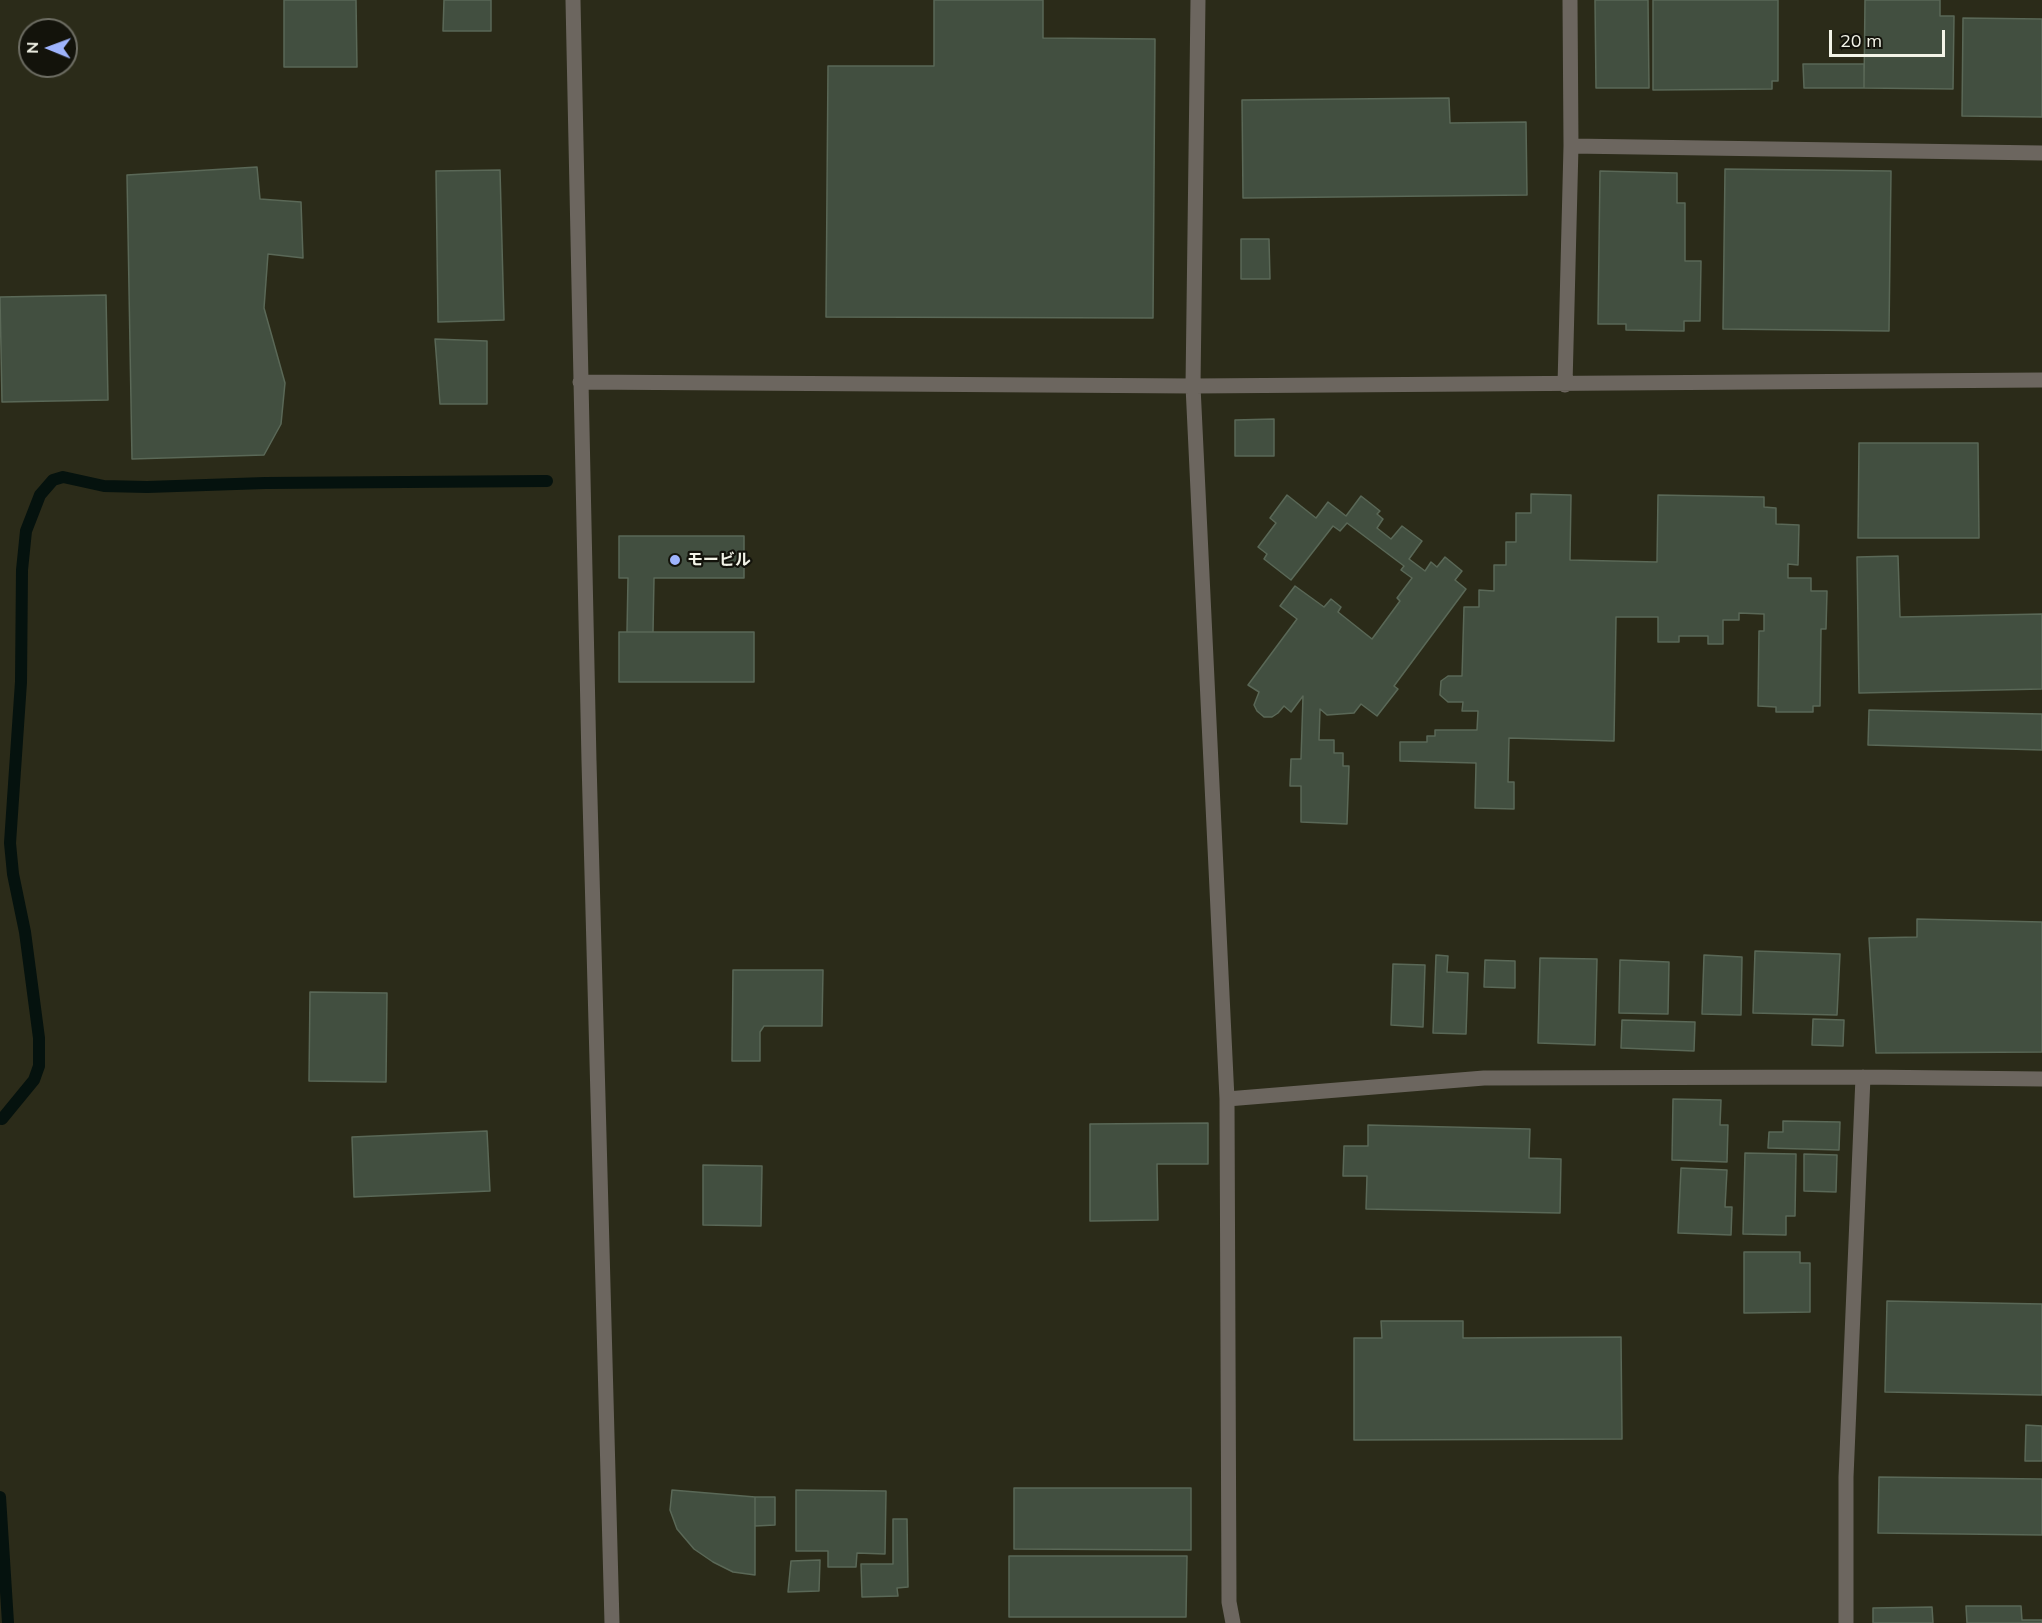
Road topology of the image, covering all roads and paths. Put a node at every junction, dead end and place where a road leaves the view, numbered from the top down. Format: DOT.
graph roads {
  1 [pos="573,0"];
  2 [pos="1198,0"];
  3 [pos="1570,0"];
  4 [pos="1571,146"];
  5 [pos="2042,153"];
  6 [pos="2042,380"];
  7 [pos="580,382"];
  8 [pos="1565,385"];
  9 [pos="1193,386"];
  10 [pos="1863,1077"];
  11 [pos="2042,1079"];
  12 [pos="1227,1099"];
  13 [pos="612,1623"];
  14 [pos="1233,1623"];
  15 [pos="1846,1623"];
  1 -- 7 [label="street"];
  2 -- 9 [label="street"];
  3 -- 4 [label="street"];
  4 -- 5 [label="street"];
  4 -- 8 [label="street"];
  6 -- 8 [label="street"];
  7 -- 9 [label="street"];
  7 -- 13 [label="street"];
  8 -- 9 [label="street"];
  9 -- 12 [label="street"];
  10 -- 11 [label="street"];
  10 -- 12 [label="street"];
  10 -- 15 [label="street"];
  12 -- 14 [label="street"];
}
